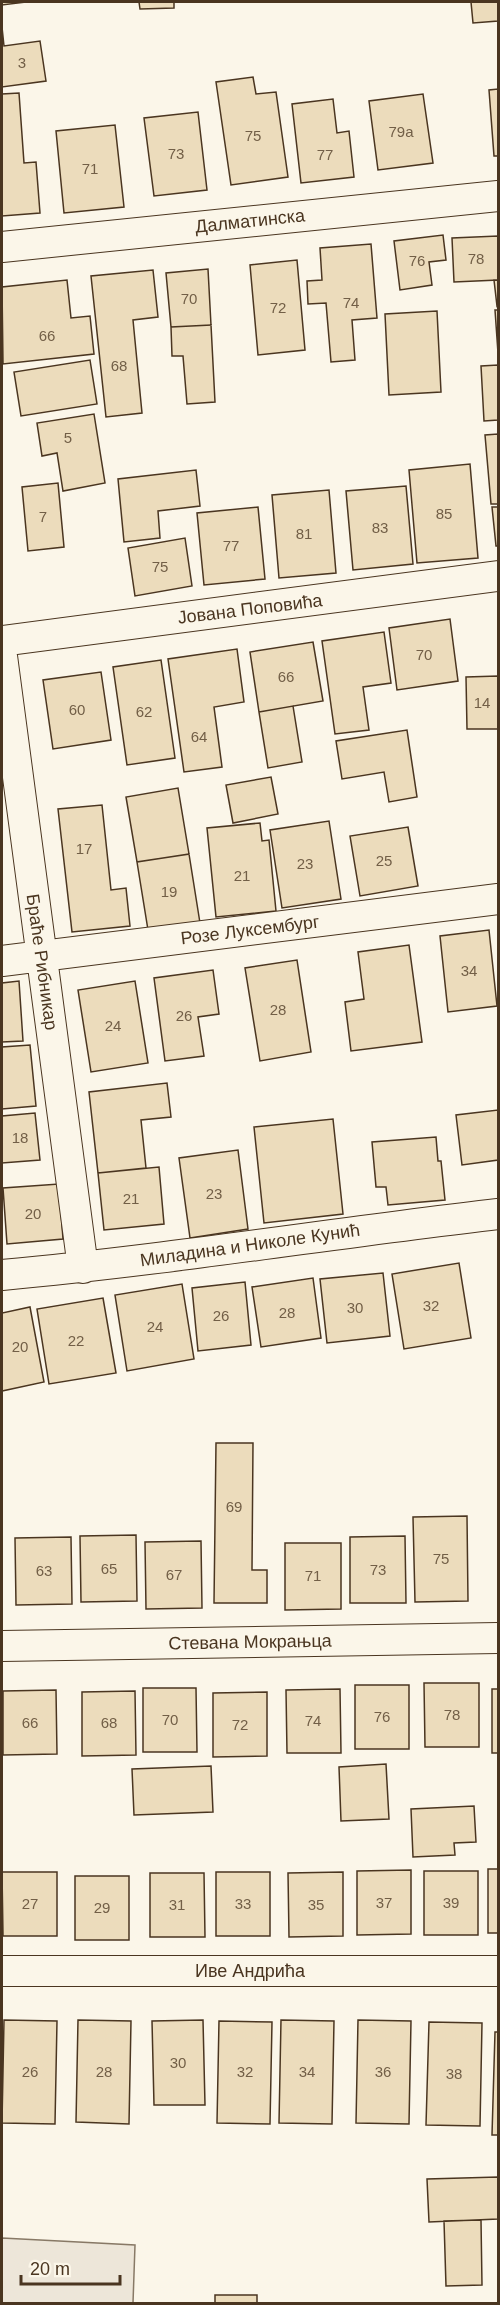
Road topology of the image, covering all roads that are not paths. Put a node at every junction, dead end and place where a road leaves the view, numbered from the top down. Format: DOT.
graph roads {
  1 [pos="498,196"];
  2 [pos="2,247"];
  3 [pos="498,576"];
  4 [pos="2,641"];
  5 [pos="2,656"];
  6 [pos="498,899"];
  7 [pos="40,955"];
  8 [pos="2,961"];
  9 [pos="498,1214"];
  10 [pos="83,1268"];
  11 [pos="2,1275"];
  12 [pos="498,1638"];
  13 [pos="2,1646"];
  14 [pos="2,1971"];
  15 [pos="498,1971"];
  1 -- 2 [label="street, Далматинска"];
  3 -- 4 [label="street, Јована Поповића"];
  5 -- 7 [label="street, Браће Рибникар"];
  6 -- 7 [label="street, Розе Луксембург"];
  7 -- 8 [label="street, Розе Луксембург"];
  7 -- 10 [label="street, Браће Рибникар"];
  9 -- 10 [label="street, Миладина и Николе Кунић"];
  10 -- 11 [label="street, Миладина и Николе Кунић"];
  12 -- 13 [label="street, Стевана Мокрањца"];
  14 -- 15 [label="street, Иве Андрића"];
}
